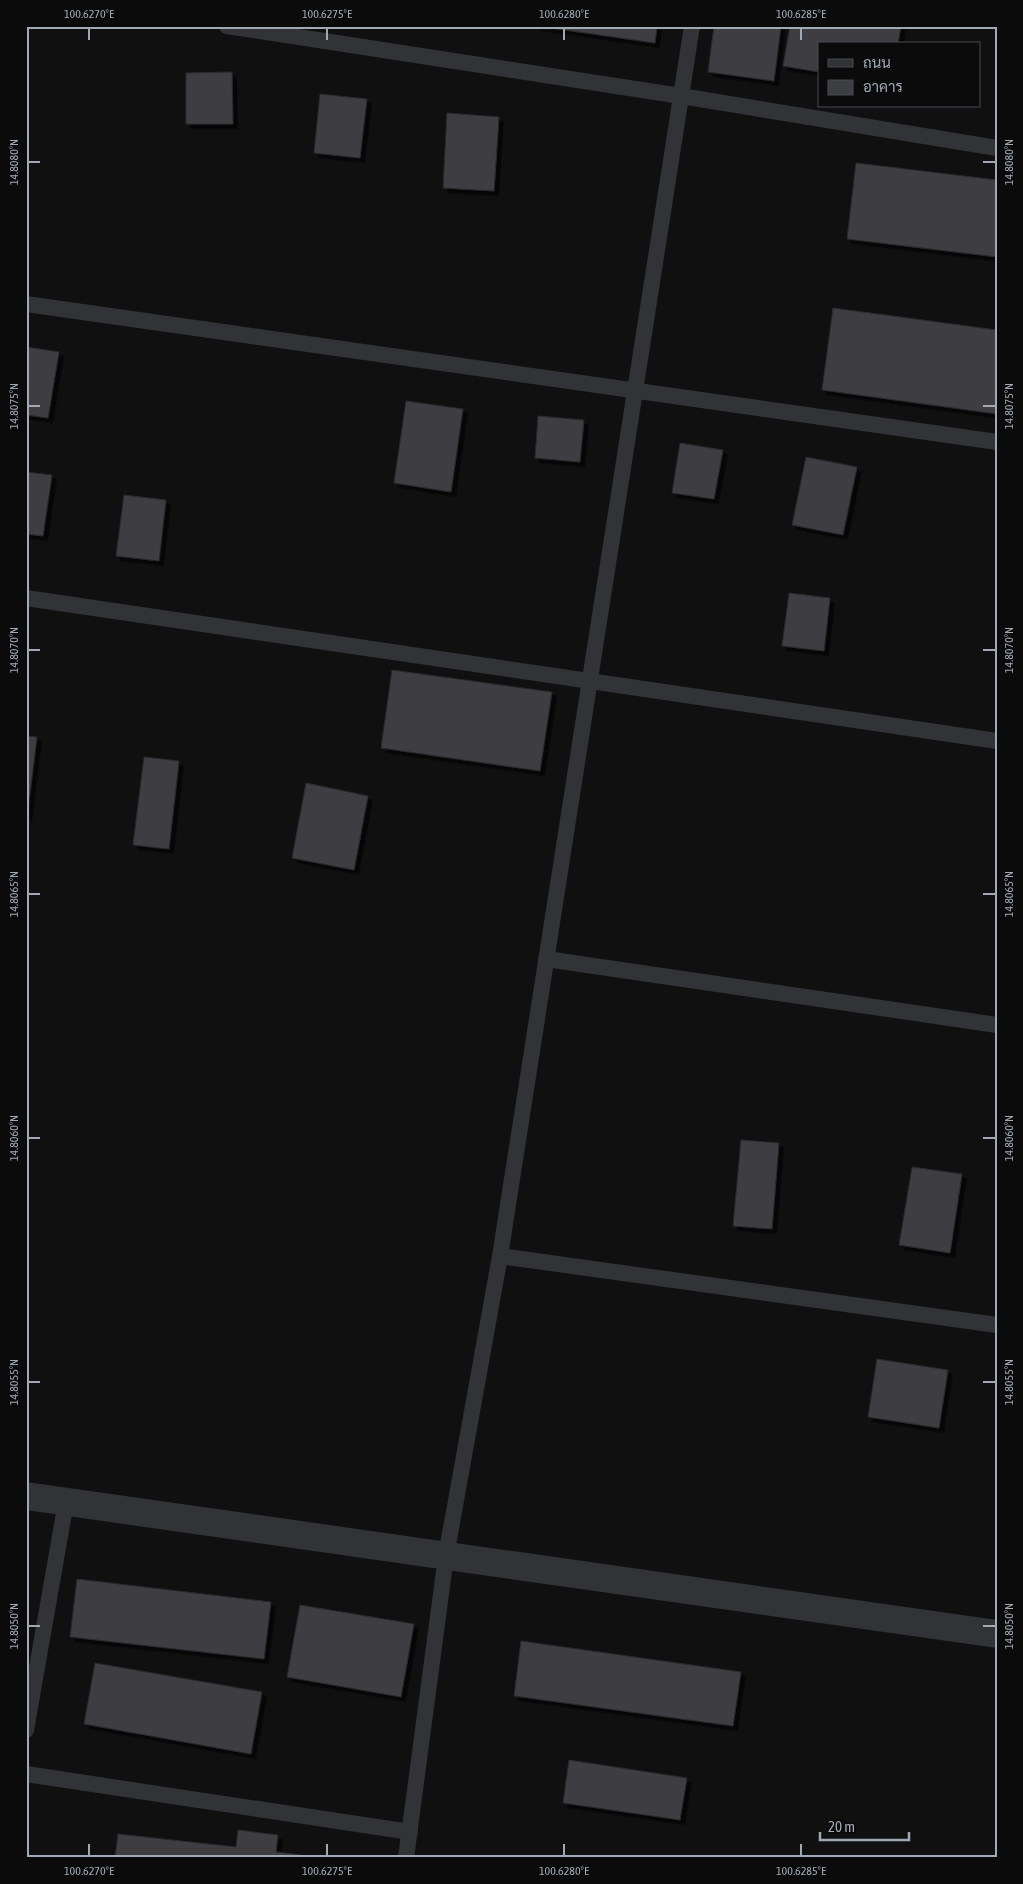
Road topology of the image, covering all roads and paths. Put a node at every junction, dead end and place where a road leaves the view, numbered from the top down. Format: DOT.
graph roads {
  1 [pos="227,26"];
  2 [pos="692,26"];
  3 [pos="681,96"];
  4 [pos="997,148"];
  5 [pos="26,304"];
  6 [pos="635,390"];
  7 [pos="997,442"];
  8 [pos="26,598"];
  9 [pos="590,681"];
  10 [pos="997,741"];
  11 [pos="546,959"];
  12 [pos="997,1025"];
  13 [pos="500,1256"];
  14 [pos="997,1325"];
  15 [pos="26,1496"];
  16 [pos="66,1502"];
  17 [pos="446,1556"];
  18 [pos="997,1634"];
  19 [pos="26,1730"];
  20 [pos="26,1774"];
  21 [pos="410,1832"];
  22 [pos="406,1858"];
  1 -- 3 [label="lane"];
  2 -- 3 [label="lane"];
  3 -- 4 [label="lane"];
  3 -- 6 [label="lane"];
  5 -- 6 [label="lane"];
  6 -- 7 [label="lane"];
  6 -- 9 [label="lane"];
  8 -- 9 [label="lane"];
  9 -- 10 [label="lane"];
  9 -- 11 [label="lane"];
  11 -- 12 [label="lane"];
  11 -- 13 [label="lane"];
  13 -- 14 [label="lane"];
  13 -- 17 [label="lane"];
  15 -- 16 [label="street"];
  16 -- 17 [label="street"];
  16 -- 19 [label="lane"];
  17 -- 18 [label="street"];
  17 -- 21 [label="lane"];
  20 -- 21 [label="lane"];
  21 -- 22 [label="lane"];
}
